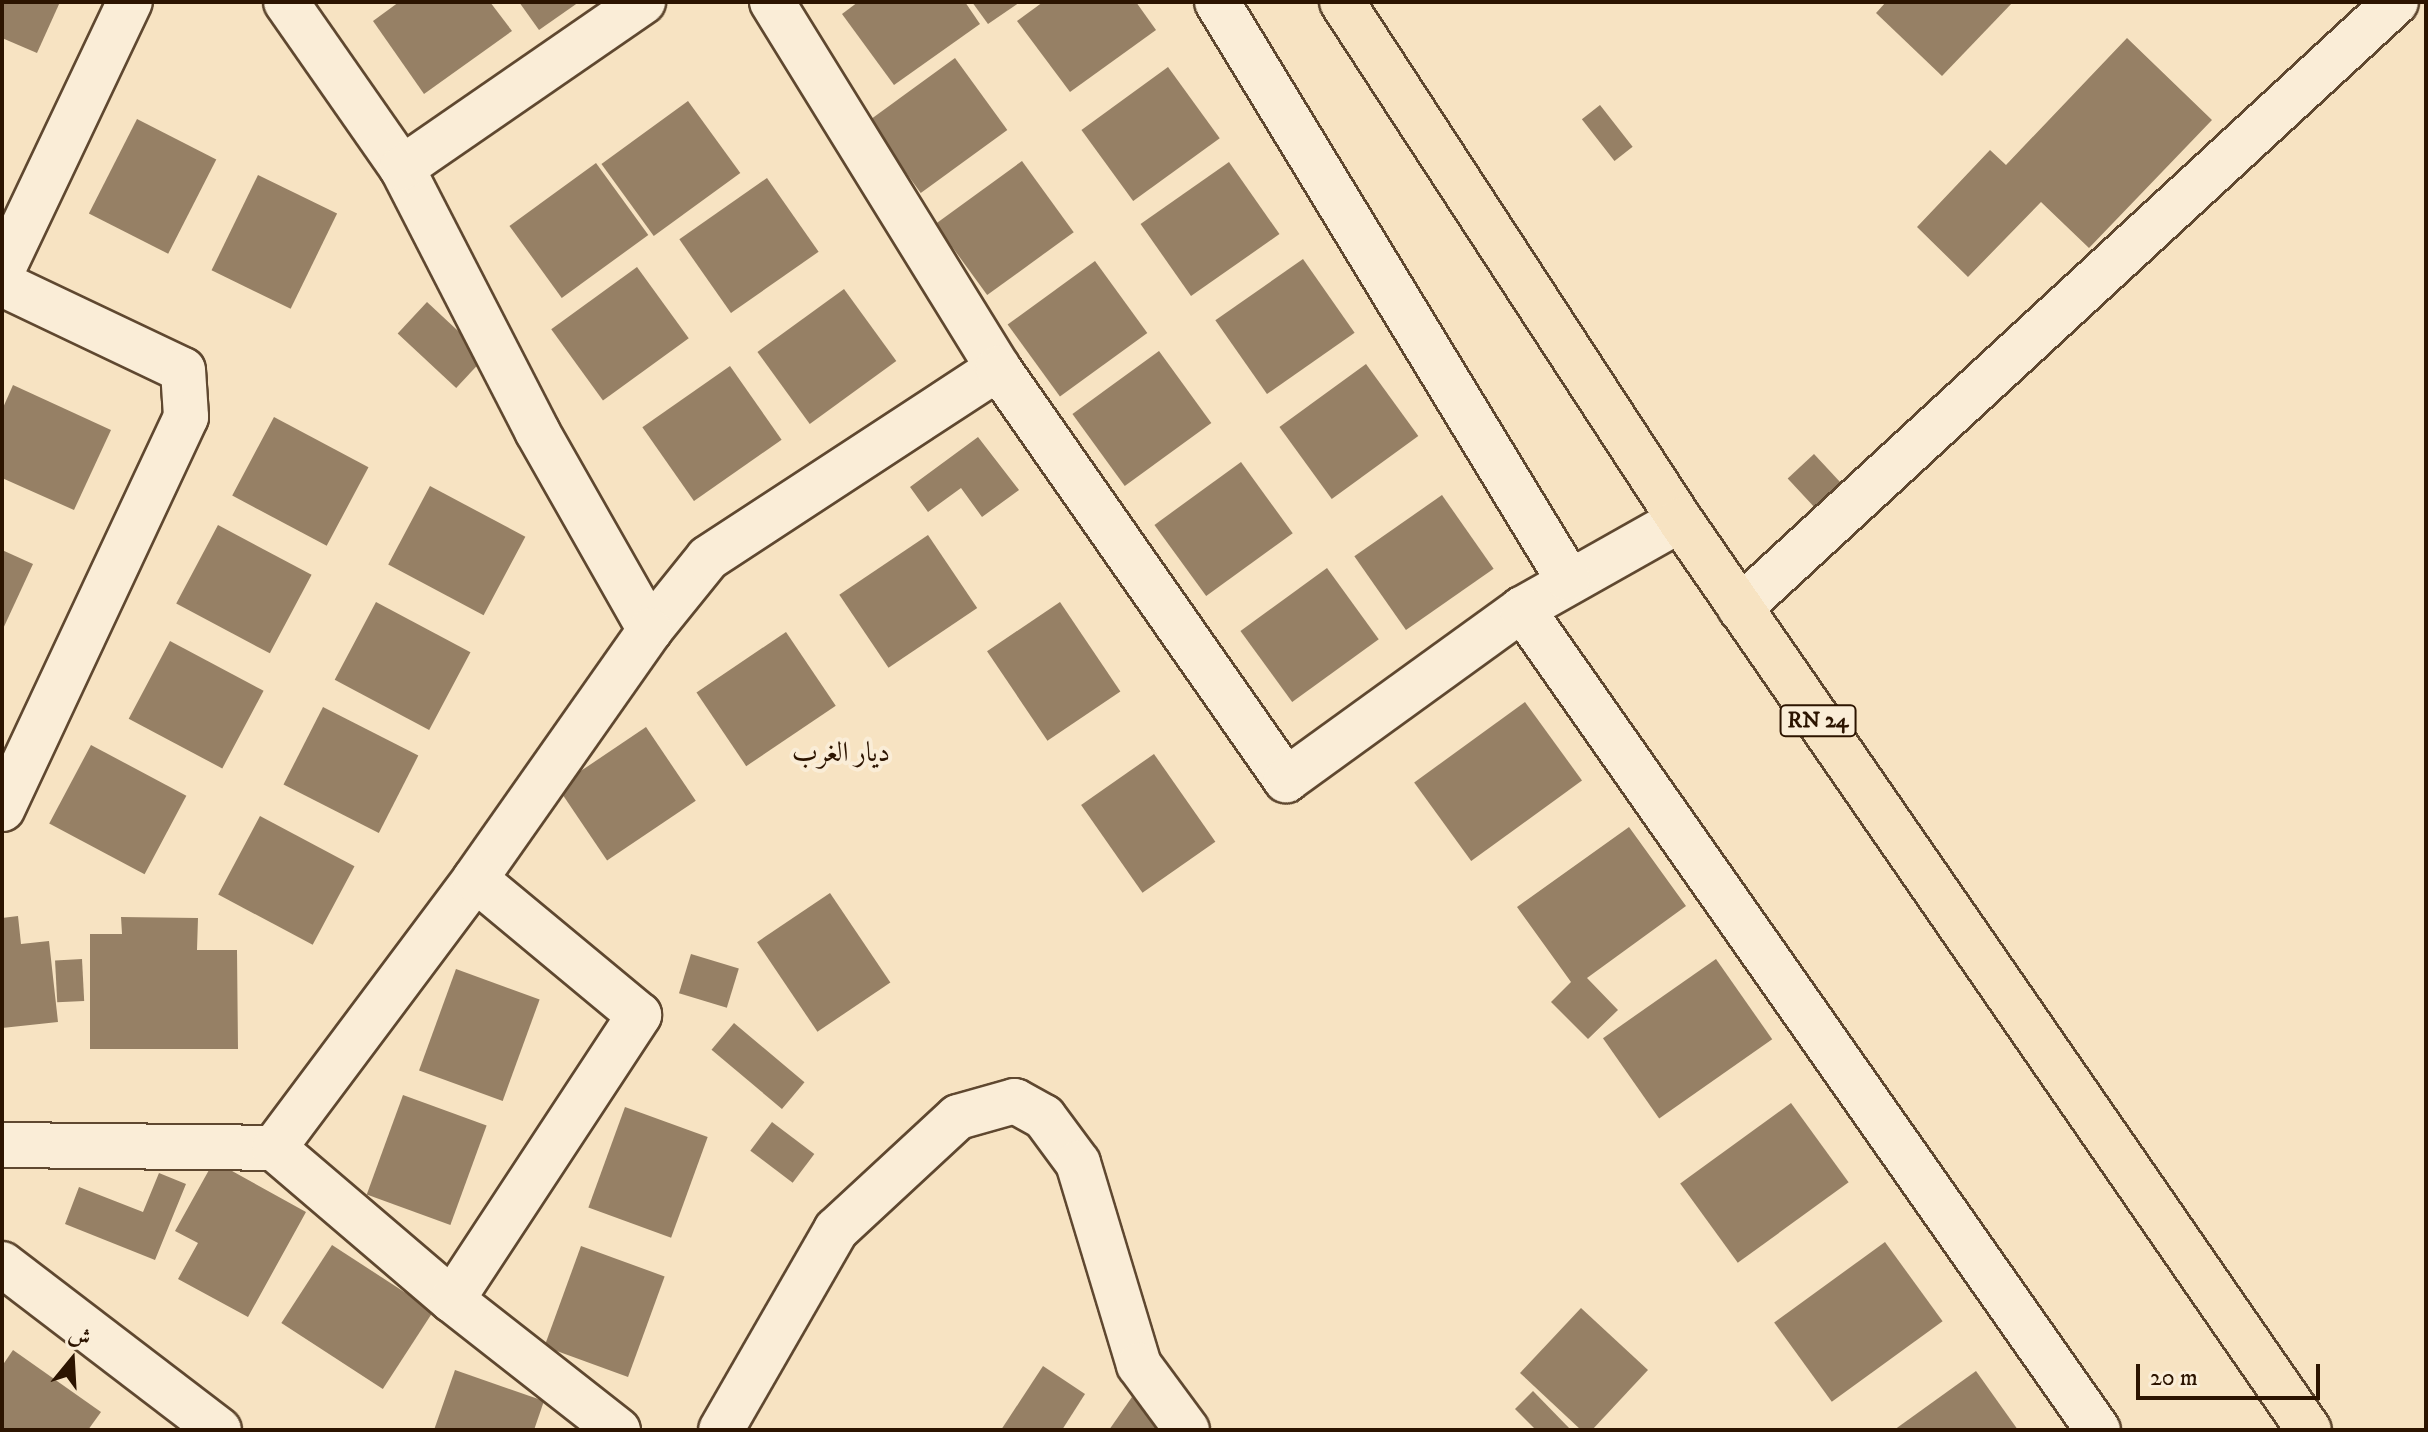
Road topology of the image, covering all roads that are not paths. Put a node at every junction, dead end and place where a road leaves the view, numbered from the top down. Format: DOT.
graph roads {
  1 [pos="130,2"];
  2 [pos="286,2"];
  3 [pos="643,2"];
  4 [pos="772,2"];
  5 [pos="1217,2"];
  6 [pos="1342,2"];
  7 [pos="2396,2"];
  8 [pos="402,168"];
  9 [pos="2,271"];
  10 [pos="2,284"];
  11 [pos="998,368"];
  12 [pos="1680,520"];
  13 [pos="1568,579"];
  14 [pos="1740,608"];
  15 [pos="1522,609"];
  16 [pos="650,630"];
  17 [pos="19,727"];
  18 [pos="2,809"];
  19 [pos="475,879"];
  20 [pos="2,1145"];
  21 [pos="274,1148"];
  22 [pos="2,1264"];
  23 [pos="452,1300"];
  24 [pos="219,1430"];
  25 [pos="618,1430"];
  26 [pos="721,1430"];
  27 [pos="1187,1430"];
  28 [pos="2098,1430"];
  29 [pos="2309,1430"];
  1 -- 9 [label="street"];
  2 -- 8 [label="street"];
  3 -- 8 [label="street"];
  4 -- 11 [label="street"];
  5 -- 13 [label="street"];
  6 -- 12 [label="main road, RN 24"];
  7 -- 14 [label="street"];
  8 -- 16 [label="street"];
  10 -- 17 [label="street"];
  11 -- 15 [label="street"];
  11 -- 16 [label="street"];
  12 -- 13 [label="street"];
  12 -- 14 [label="main road, RN 24"];
  13 -- 15 [label="street"];
  14 -- 29 [label="main road, RN 24"];
  15 -- 28 [label="street"];
  16 -- 19 [label="street"];
  17 -- 18 [label="street"];
  19 -- 21 [label="street"];
  19 -- 23 [label="street"];
  20 -- 21 [label="street"];
  21 -- 23 [label="street"];
  22 -- 24 [label="street"];
  23 -- 25 [label="street"];
  26 -- 27 [label="street"];
}
